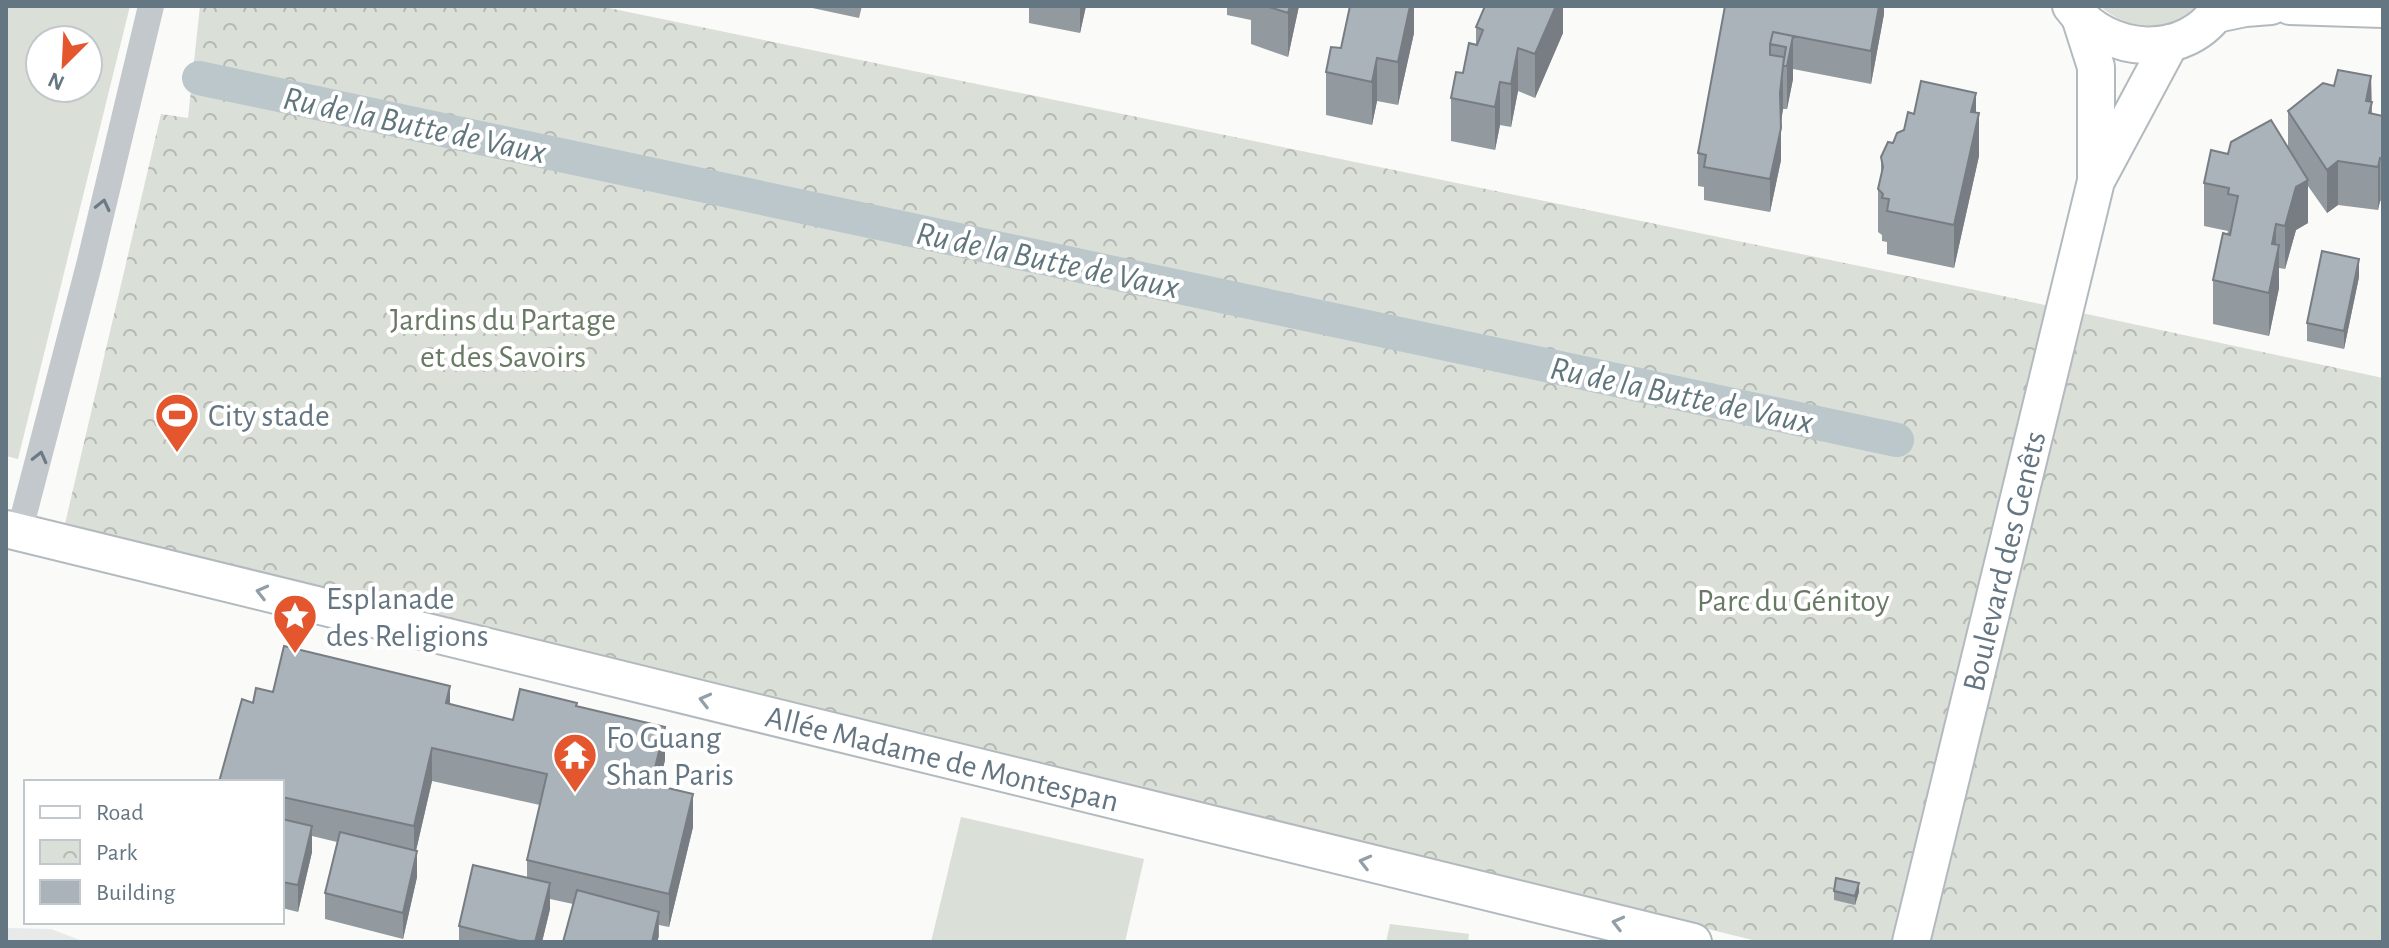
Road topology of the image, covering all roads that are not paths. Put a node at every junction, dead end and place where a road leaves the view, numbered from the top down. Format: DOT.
graph roads {
  1 [pos="151,6"];
  2 [pos="2271,6"];
  3 [pos="2290,6"];
  4 [pos="2383,9"];
  5 [pos="2218,10"];
  6 [pos="2076,13"];
  7 [pos="2170,43"];
  8 [pos="2096,181"];
  9 [pos="13,531"];
  10 [pos="1693,942"];
  11 [pos="1911,942"];
  9 -- 1 [label="street, one-way"];
  2 -- 5 [label="street"];
  3 -- 4 [label="street"];
  5 -- 7 [label="street"];
  6 -- 7 [label="street"];
  6 -- 8 [label="street, Boulevard des Genêts"];
  7 -- 8 [label="street, Boulevard des Genêts"];
  8 -- 11 [label="street, Boulevard des Genêts"];
  10 -- 9 [label="street, Allée Madame de Montespan, one-way"];
}
